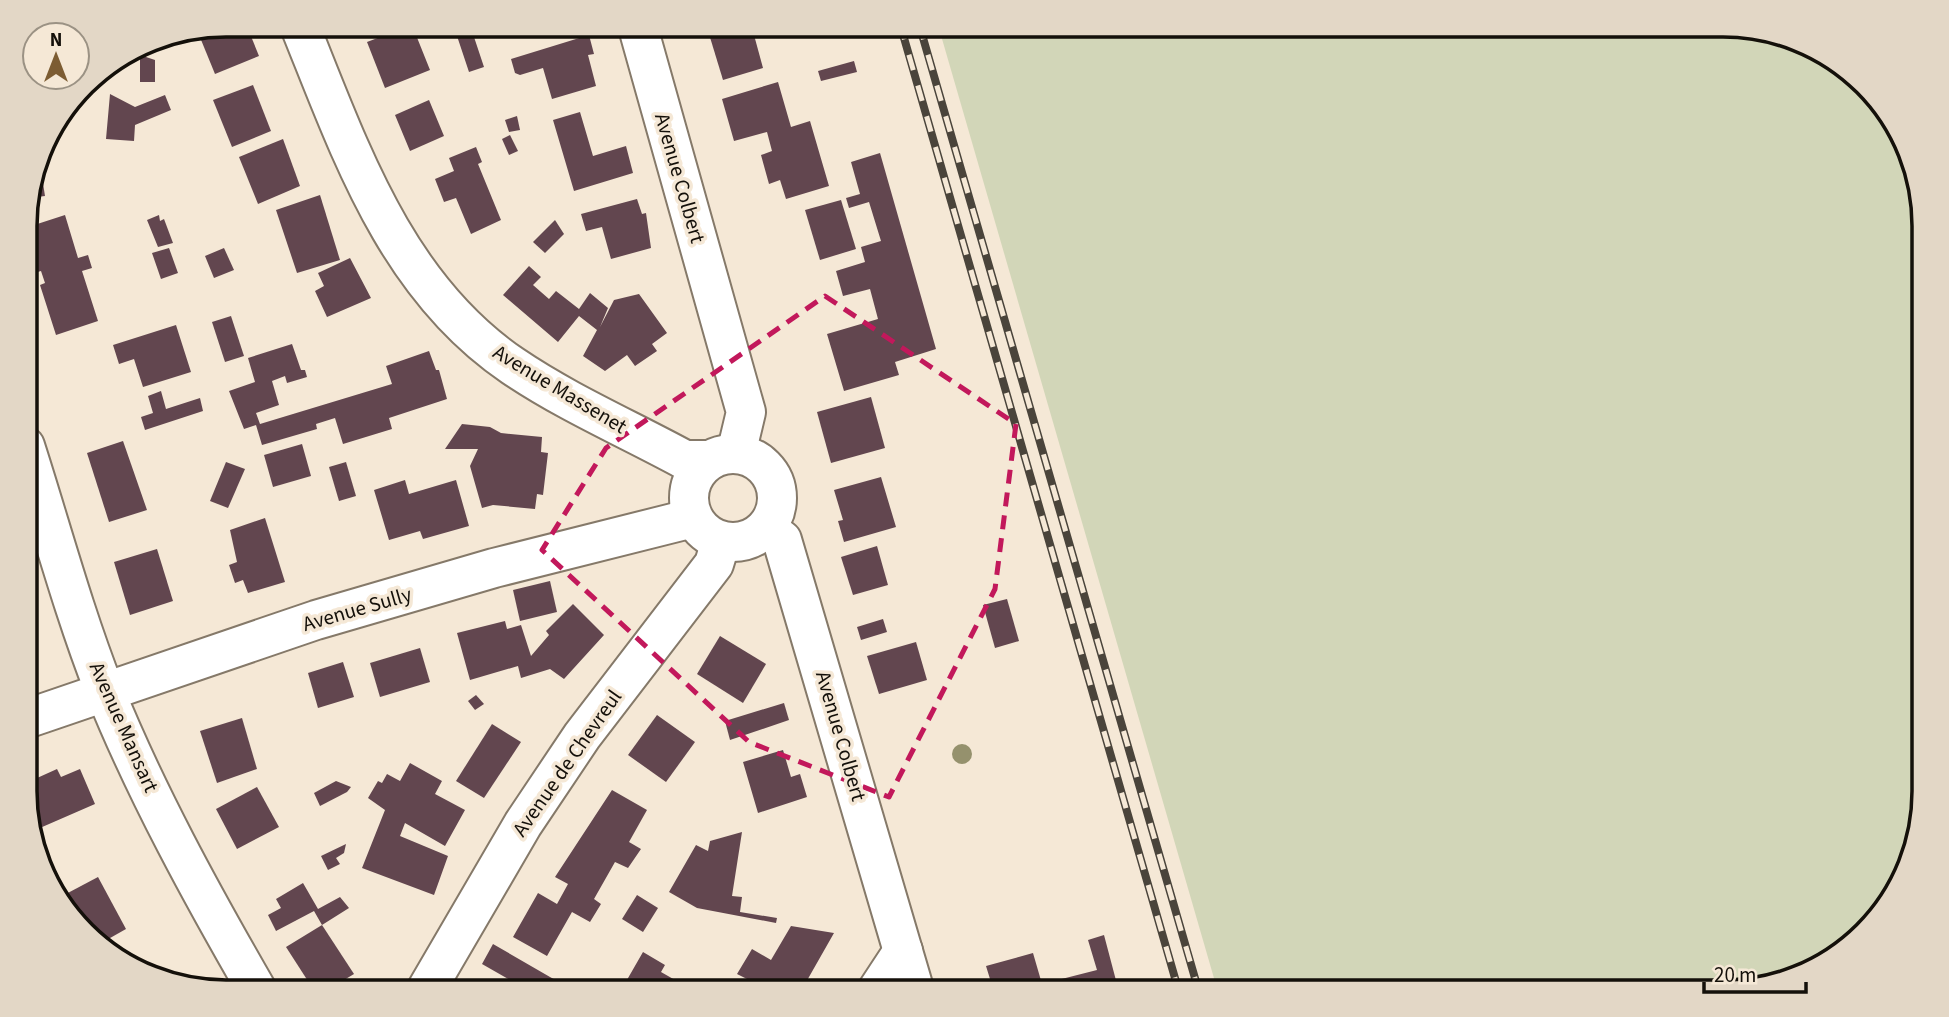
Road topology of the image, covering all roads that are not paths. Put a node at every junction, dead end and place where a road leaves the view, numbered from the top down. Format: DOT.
graph roads {
  1 [pos="304,37"];
  2 [pos="641,37"];
  3 [pos="723,457"];
  4 [pos="37,482"];
  5 [pos="766,528"];
  6 [pos="707,530"];
  7 [pos="105,691"];
  8 [pos="37,715"];
  9 [pos="903,951"];
  10 [pos="252,980"];
  11 [pos="432,980"];
  12 [pos="884,980"];
  13 [pos="911,980"];
  1 -- 3 [label="street, Avenue Massenet"];
  2 -- 3 [label="street, Avenue Colbert"];
  3 -- 5 [label="street"];
  3 -- 6 [label="street"];
  4 -- 7 [label="street, Avenue Mansart"];
  5 -- 6 [label="street"];
  5 -- 9 [label="street, Avenue Colbert"];
  6 -- 7 [label="street, Avenue Sully"];
  6 -- 11 [label="street, Avenue de Chevreul"];
  7 -- 8 [label="street, Avenue Sully"];
  7 -- 10 [label="street, Avenue Mansart"];
  9 -- 12 [label="street"];
  9 -- 13 [label="street, Avenue Colbert"];
}
